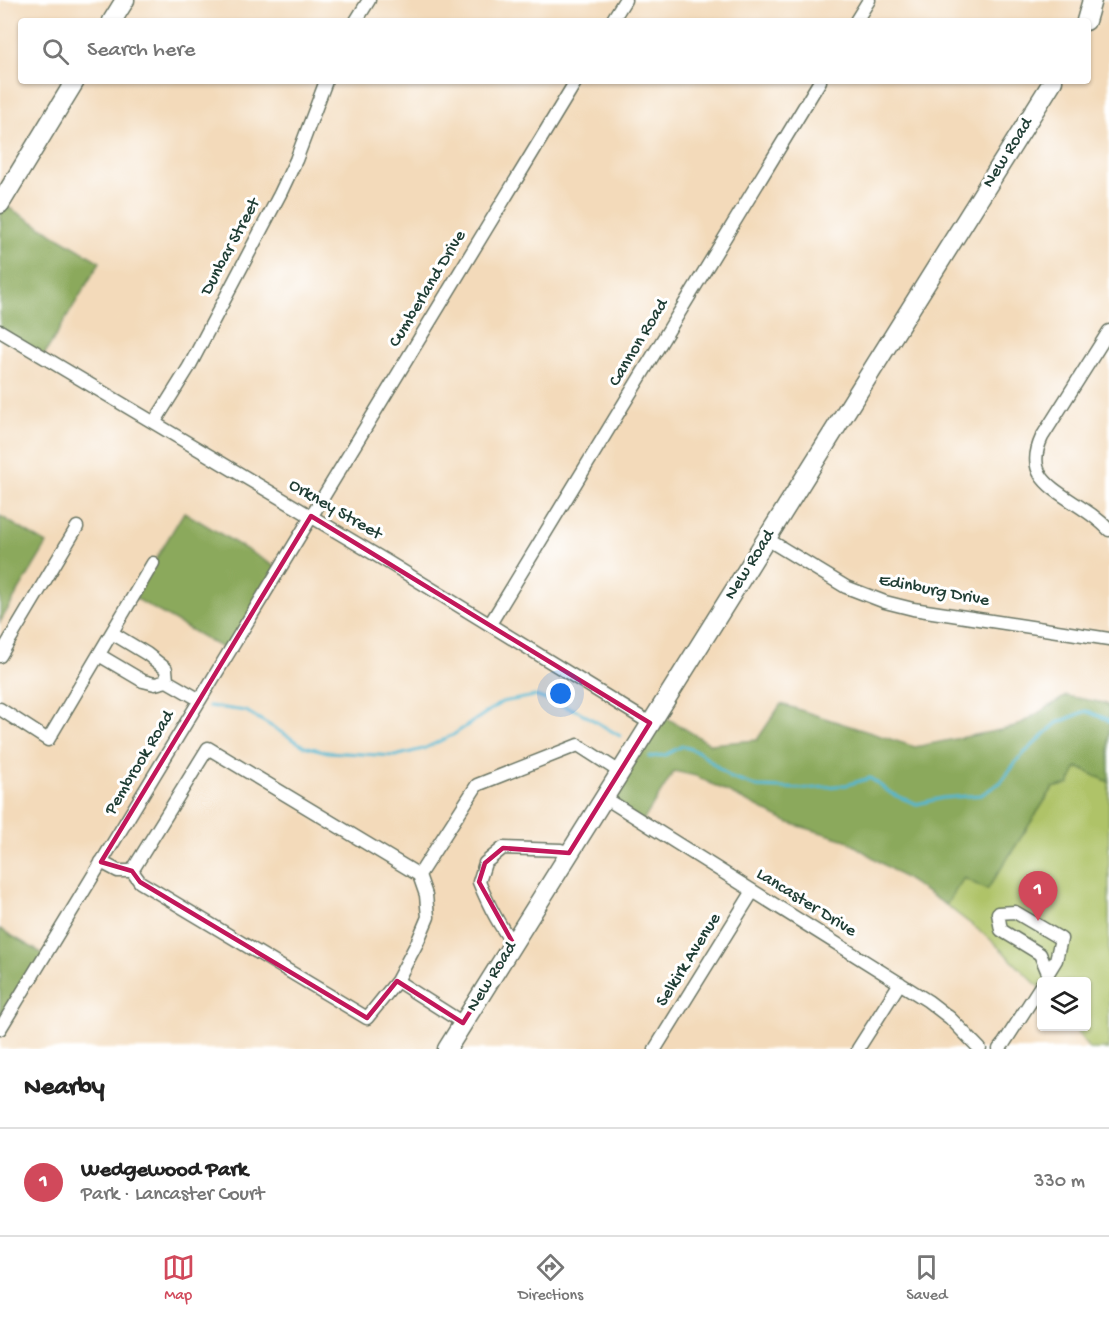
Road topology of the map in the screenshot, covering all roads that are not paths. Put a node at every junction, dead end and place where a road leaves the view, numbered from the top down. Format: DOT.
graph roads {
  1 [pos="125,0"];
  2 [pos="369,0"];
  3 [pos="625,0"];
  4 [pos="869,0"];
  5 [pos="1092,0"];
  6 [pos="114,18"];
  7 [pos="358,18"];
  8 [pos="614,18"];
  9 [pos="858,18"];
  10 [pos="1087,18"];
  11 [pos="73,84"];
  12 [pos="325,84"];
  13 [pos="574,84"];
  14 [pos="818,84"];
  15 [pos="1051,84"];
  16 [pos="0,204"];
  17 [pos="0,331"];
  18 [pos="1109,332"];
  19 [pos="154,423"];
  20 [pos="311,516"];
  21 [pos="77,527"];
  22 [pos="1109,530"];
  23 [pos="767,539"];
  24 [pos="153,563"];
  25 [pos="490,624"];
  26 [pos="112,633"];
  27 [pos="1109,639"];
  28 [pos="99,655"];
  29 [pos="0,656"];
  30 [pos="167,681"];
  31 [pos="200,700"];
  32 [pos="0,709"];
  33 [pos="650,723"];
  34 [pos="620,772"];
  35 [pos="605,798"];
  36 [pos="569,853"];
  37 [pos="101,862"];
  38 [pos="132,871"];
  39 [pos="419,875"];
  40 [pos="753,891"];
  41 [pos="513,943"];
  42 [pos="1044,980"];
  43 [pos="397,981"];
  44 [pos="900,983"];
  45 [pos="1037,991"];
  46 [pos="463,1023"];
  47 [pos="0,1029"];
  48 [pos="447,1049"];
  49 [pos="655,1049"];
  50 [pos="858,1049"];
  51 [pos="980,1049"];
  52 [pos="999,1049"];
  1 -- 6 [label="street"];
  2 -- 7 [label="street"];
  3 -- 8 [label="street"];
  4 -- 9 [label="street"];
  5 -- 10 [label="street"];
  11 -- 16 [label="street"];
  12 -- 19 [label="street, Dunbar Street"];
  13 -- 20 [label="street, Cumberland Drive"];
  14 -- 25 [label="street, Cannon Road"];
  15 -- 23 [label="street, New Road"];
  17 -- 19 [label="street, Orkney Street"];
  18 -- 22 [label="street"];
  19 -- 20 [label="street, Orkney Street"];
  20 -- 25 [label="street, Orkney Street"];
  20 -- 31 [label="street, Pembrook Road"];
  21 -- 29 [label="street"];
  23 -- 27 [label="street, Edinburg Drive"];
  23 -- 33 [label="street, New Road"];
  24 -- 26 [label="street"];
  25 -- 33 [label="street, Orkney Street"];
  26 -- 28 [label="street"];
  26 -- 30 [label="street"];
  28 -- 30 [label="street"];
  28 -- 32 [label="street"];
  30 -- 31 [label="street"];
  31 -- 37 [label="street, Pembrook Road"];
  33 -- 34 [label="street, New Road"];
  34 -- 35 [label="street, New Road"];
  34 -- 39 [label="street"];
  35 -- 36 [label="street, New Road"];
  35 -- 40 [label="street, Lancaster Drive"];
  36 -- 41 [label="street, New Road"];
  36 -- 41 [label="street"];
  37 -- 38 [label="street"];
  37 -- 47 [label="street, Pembrook Road"];
  38 -- 39 [label="street"];
  38 -- 43 [label="street"];
  39 -- 43 [label="street"];
  40 -- 44 [label="street, Lancaster Drive"];
  40 -- 49 [label="street, Selkirk Avenue"];
  41 -- 46 [label="street, New Road"];
  42 -- 42 [label="street"];
  43 -- 46 [label="street"];
  44 -- 50 [label="street"];
  44 -- 51 [label="street, Lancaster Drive"];
  45 -- 52 [label="street"];
  46 -- 48 [label="street, New Road"];
}
